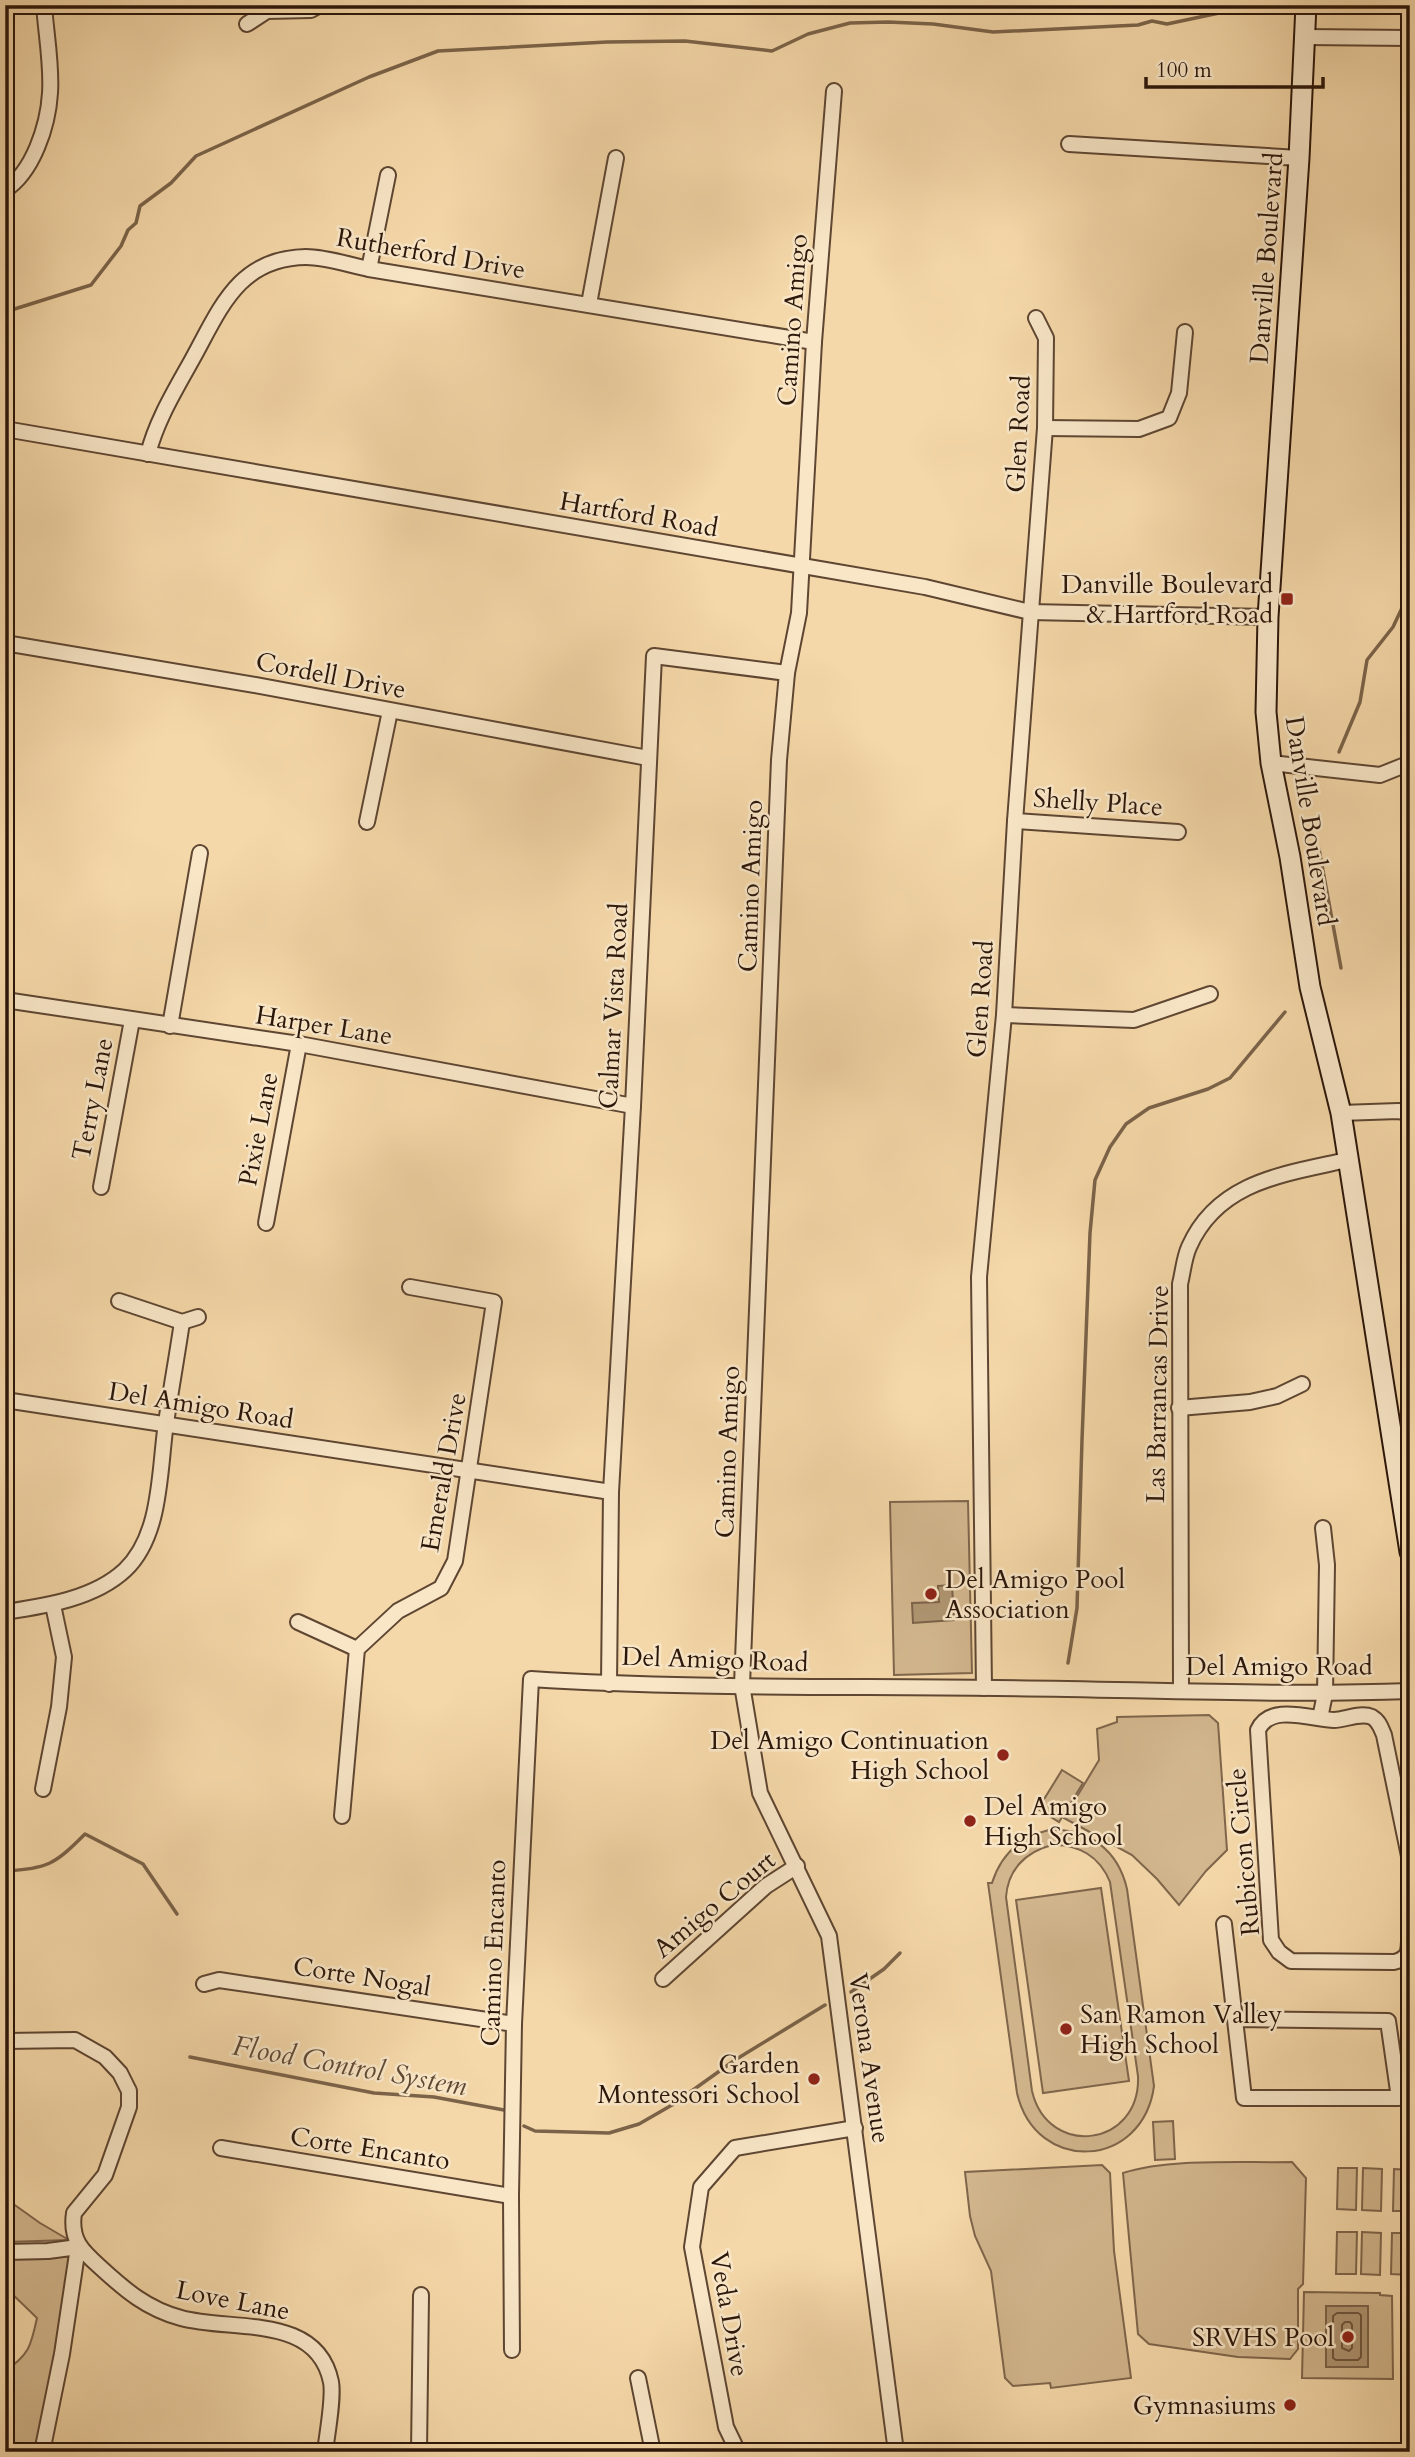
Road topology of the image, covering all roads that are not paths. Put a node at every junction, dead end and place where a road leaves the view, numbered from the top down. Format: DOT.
graph roads {
  1 [pos="44,5"];
  2 [pos="320,5"];
  3 [pos="1306,5"];
  4 [pos="247,24"];
  5 [pos="1305,37"];
  6 [pos="1410,38"];
  7 [pos="834,91"];
  8 [pos="1069,144"];
  9 [pos="616,158"];
  10 [pos="1299,158"];
  11 [pos="388,175"];
  12 [pos="5,190"];
  13 [pos="369,269"];
  14 [pos="589,304"];
  15 [pos="1036,317"];
  16 [pos="1185,332"];
  17 [pos="814,342"];
  18 [pos="1045,428"];
  19 [pos="5,429"];
  20 [pos="148,454"];
  21 [pos="802,567"];
  22 [pos="1030,612"];
  23 [pos="1268,617"];
  24 [pos="5,643"];
  25 [pos="787,674"];
  26 [pos="390,711"];
  27 [pos="648,758"];
  28 [pos="1271,763"];
  29 [pos="1410,763"];
  30 [pos="1015,821"];
  31 [pos="367,822"];
  32 [pos="1178,832"];
  33 [pos="200,853"];
  34 [pos="1210,994"];
  35 [pos="5,1000"];
  36 [pos="1004,1014"];
  37 [pos="132,1020"];
  38 [pos="170,1026"];
  39 [pos="299,1044"];
  40 [pos="633,1106"];
  41 [pos="1341,1113"];
  42 [pos="1410,1113"];
  43 [pos="1347,1160"];
  44 [pos="100,1187"];
  45 [pos="266,1223"];
  46 [pos="410,1287"];
  47 [pos="118,1301"];
  48 [pos="198,1317"];
  49 [pos="182,1322"];
  50 [pos="1302,1384"];
  51 [pos="5,1400"];
  52 [pos="1179,1408"];
  53 [pos="166,1424"];
  54 [pos="470,1470"];
  55 [pos="611,1492"];
  56 [pos="1322,1528"];
  57 [pos="1410,1552"];
  58 [pos="53,1605"];
  59 [pos="5,1612"];
  60 [pos="298,1622"];
  61 [pos="357,1649"];
  62 [pos="609,1684"];
  63 [pos="742,1685"];
  64 [pos="984,1688"];
  65 [pos="1181,1690"];
  66 [pos="1410,1691"];
  67 [pos="1325,1694"];
  68 [pos="1320,1718"];
  69 [pos="43,1789"];
  70 [pos="342,1816"];
  71 [pos="1410,1861"];
  72 [pos="797,1866"];
  73 [pos="1410,1876"];
  74 [pos="1224,1924"];
  75 [pos="663,1979"];
  76 [pos="204,1984"];
  77 [pos="1235,2019"];
  78 [pos="514,2024"];
  79 [pos="5,2041"];
  80 [pos="1402,2070"];
  81 [pos="855,2128"];
  82 [pos="221,2148"];
  83 [pos="511,2196"];
  84 [pos="78,2247"];
  85 [pos="5,2252"];
  86 [pos="421,2295"];
  87 [pos="512,2350"];
  88 [pos="638,2378"];
  89 [pos="43,2452"];
  90 [pos="325,2452"];
  91 [pos="419,2452"];
  92 [pos="653,2452"];
  93 [pos="738,2452"];
  94 [pos="897,2452"];
  1 -- 12 [label="street"];
  2 -- 4 [label="street"];
  3 -- 5 [label="main road, Danville Boulevard"];
  5 -- 6 [label="street"];
  5 -- 10 [label="main road, Danville Boulevard"];
  7 -- 17 [label="street, Camino Amigo"];
  8 -- 10 [label="street"];
  9 -- 14 [label="street"];
  10 -- 23 [label="main road, Danville Boulevard"];
  11 -- 13 [label="street"];
  13 -- 14 [label="street, Rutherford Drive"];
  13 -- 20 [label="street, Rutherford Drive"];
  14 -- 17 [label="street, Rutherford Drive"];
  15 -- 18 [label="street, Glen Road"];
  16 -- 18 [label="street"];
  17 -- 21 [label="street, Camino Amigo"];
  18 -- 22 [label="street, Glen Road"];
  19 -- 20 [label="street, Hartford Road"];
  20 -- 21 [label="street, Hartford Road"];
  21 -- 22 [label="street, Hartford Road"];
  21 -- 25 [label="street, Camino Amigo"];
  22 -- 23 [label="street, Hartford Road"];
  22 -- 30 [label="street, Glen Road"];
  23 -- 28 [label="main road, Danville Boulevard"];
  24 -- 26 [label="street, Cordell Drive"];
  25 -- 27 [label="street, Calmar Vista Road"];
  25 -- 63 [label="street, Camino Amigo"];
  26 -- 27 [label="street, Cordell Drive"];
  26 -- 31 [label="street"];
  27 -- 40 [label="street, Calmar Vista Road"];
  28 -- 29 [label="street"];
  28 -- 41 [label="main road, Danville Boulevard"];
  30 -- 32 [label="street, Shelly Place"];
  30 -- 36 [label="street, Glen Road"];
  33 -- 38 [label="street"];
  34 -- 36 [label="street"];
  35 -- 37 [label="street, Harper Lane"];
  36 -- 64 [label="street, Glen Road"];
  37 -- 38 [label="street, Harper Lane"];
  37 -- 44 [label="street, Terry Lane"];
  38 -- 39 [label="street, Harper Lane"];
  39 -- 40 [label="street, Harper Lane"];
  39 -- 45 [label="street, Pixie Lane"];
  40 -- 55 [label="street, Calmar Vista Road"];
  41 -- 42 [label="street"];
  41 -- 43 [label="main road, Danville Boulevard"];
  43 -- 52 [label="street, Las Barrancas Drive"];
  43 -- 57 [label="main road, Danville Boulevard"];
  46 -- 54 [label="street, Emerald Drive"];
  47 -- 49 [label="street"];
  48 -- 49 [label="street"];
  49 -- 53 [label="street"];
  50 -- 52 [label="street"];
  51 -- 53 [label="street, Del Amigo Road"];
  52 -- 65 [label="street, Las Barrancas Drive"];
  53 -- 54 [label="street, Del Amigo Road"];
  53 -- 58 [label="street"];
  54 -- 55 [label="street, Del Amigo Road"];
  54 -- 61 [label="street, Emerald Drive"];
  55 -- 62 [label="street, Del Amigo Road"];
  56 -- 67 [label="street"];
  58 -- 59 [label="street"];
  58 -- 69 [label="street"];
  60 -- 61 [label="street"];
  61 -- 70 [label="street"];
  62 -- 63 [label="street, Del Amigo Road"];
  62 -- 78 [label="street, Camino Encanto"];
  63 -- 64 [label="street, Del Amigo Road"];
  63 -- 72 [label="street, Verona Avenue"];
  64 -- 65 [label="street, Del Amigo Road"];
  65 -- 67 [label="street, Del Amigo Road"];
  66 -- 67 [label="street, Del Amigo Road"];
  67 -- 68 [label="street"];
  68 -- 71 [label="street, Rubicon Circle"];
  68 -- 73 [label="street, Rubicon Circle"];
  72 -- 75 [label="street, Amigo Court"];
  72 -- 81 [label="street, Verona Avenue"];
  74 -- 77 [label="street"];
  76 -- 78 [label="street, Corte Nogal"];
  77 -- 80 [label="street"];
  77 -- 80 [label="street"];
  78 -- 83 [label="street, Camino Encanto"];
  79 -- 84 [label="street"];
  81 -- 93 [label="street, Veda Drive"];
  81 -- 94 [label="street, Verona Avenue"];
  82 -- 83 [label="street, Corte Encanto"];
  83 -- 87 [label="street, Camino Encanto"];
  84 -- 85 [label="street"];
  84 -- 89 [label="street"];
  84 -- 90 [label="street, Love Lane"];
  86 -- 91 [label="street"];
  88 -- 92 [label="street"];
}
